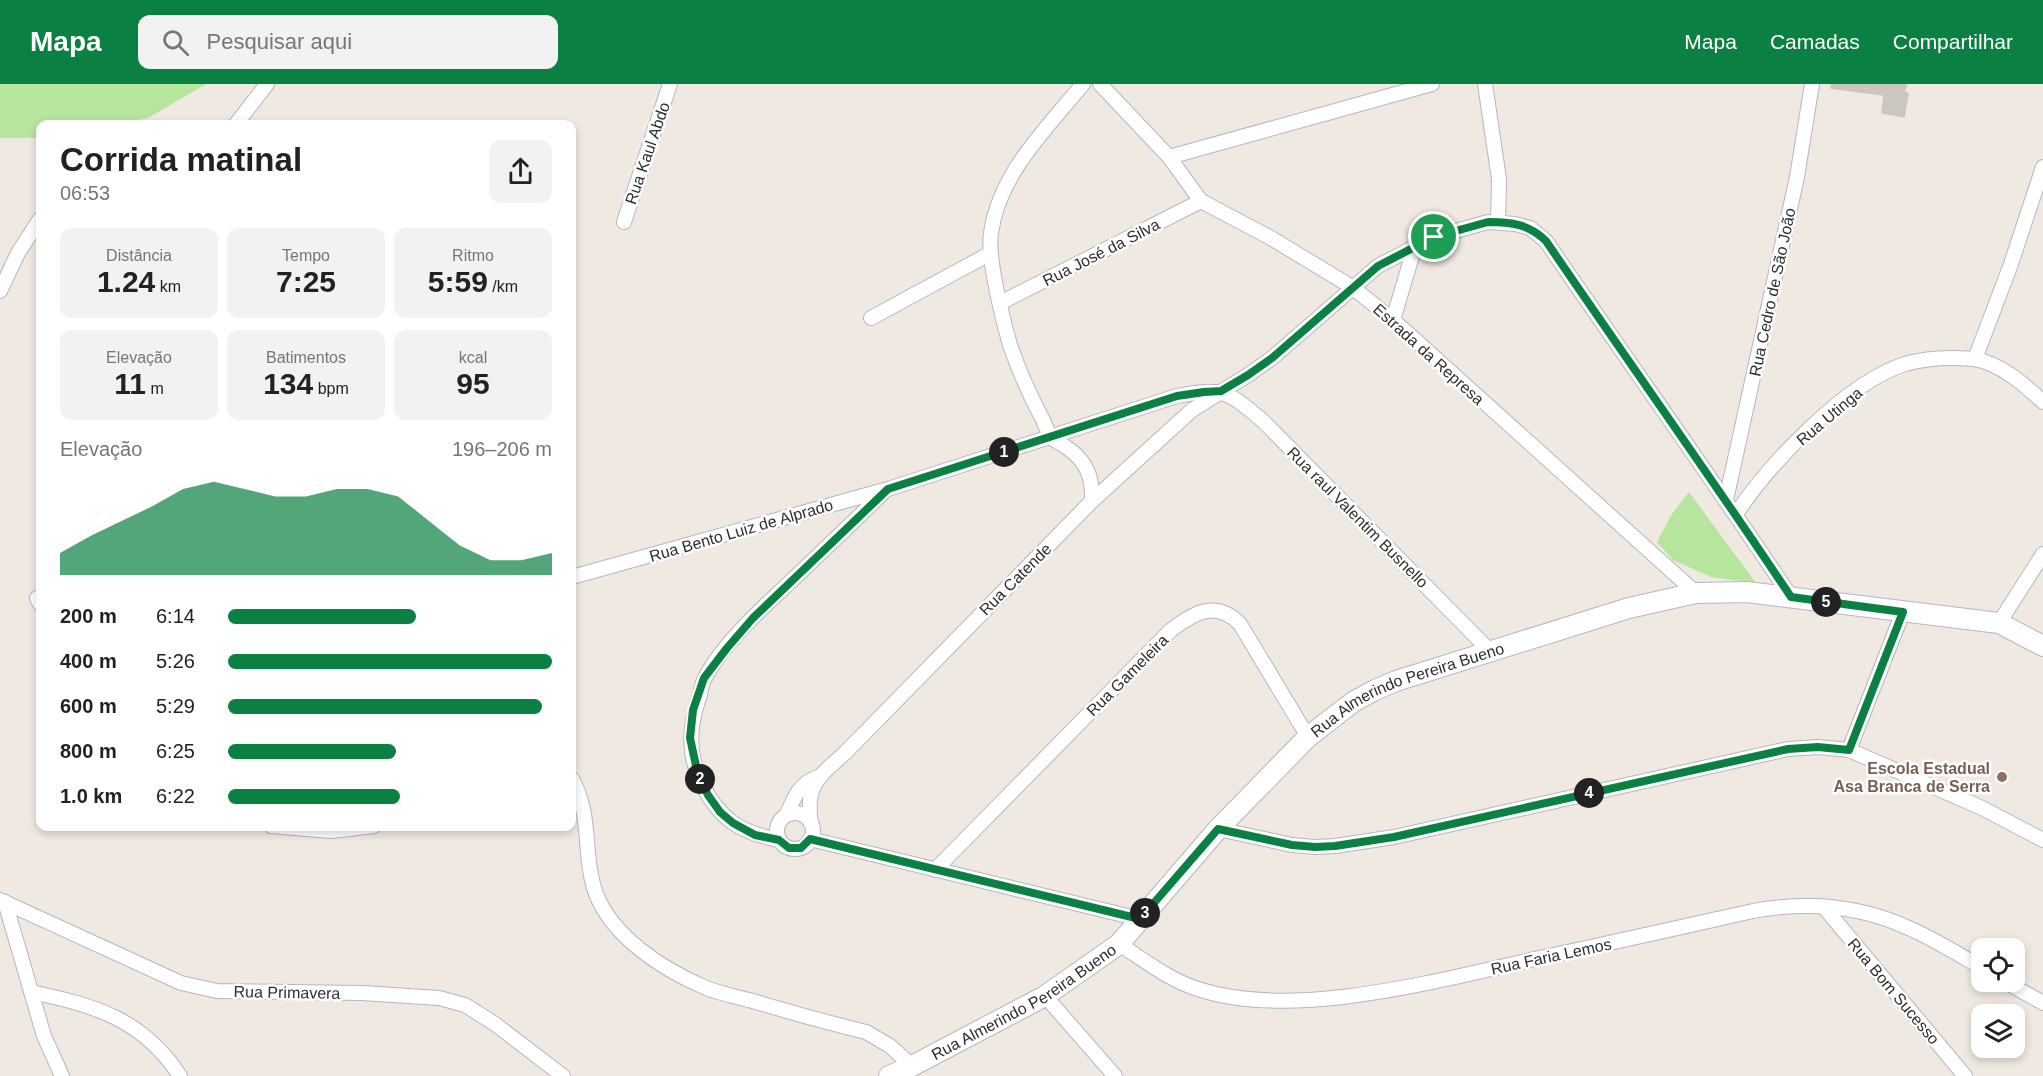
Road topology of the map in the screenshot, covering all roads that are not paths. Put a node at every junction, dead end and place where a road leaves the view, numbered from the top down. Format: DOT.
graph roads {
  1 [pos="267,84"];
  2 [pos="670,84"];
  3 [pos="1083,84"];
  4 [pos="1101,84"];
  5 [pos="1432,84"];
  6 [pos="1485,84"];
  7 [pos="1812,84"];
  8 [pos="239,120"];
  9 [pos="1169,157"];
  10 [pos="2043,167"];
  11 [pos="1201,201"];
  12 [pos="624,222"];
  13 [pos="1498,222"];
  14 [pos="36,225"];
  15 [pos="1415,246"];
  16 [pos="991,253"];
  17 [pos="1352,287"];
  18 [pos="0,291"];
  19 [pos="1000,303"];
  20 [pos="872,318"];
  21 [pos="1393,320"];
  22 [pos="1975,359"];
  23 [pos="1221,391"];
  24 [pos="2043,402"];
  25 [pos="1052,437"];
  26 [pos="888,489"];
  27 [pos="1726,500"];
  28 [pos="1092,501"];
  29 [pos="1736,514"];
  30 [pos="2043,554"];
  31 [pos="576,576"];
  32 [pos="1696,593"];
  33 [pos="1791,597"];
  34 [pos="1903,612"];
  35 [pos="1999,623"];
  36 [pos="2043,646"];
  37 [pos="1489,650"];
  38 [pos="1308,737"];
  39 [pos="1849,750"];
  40 [pos="818,777"];
  41 [pos="576,786"];
  42 [pos="788,814"];
  43 [pos="811,824"];
  44 [pos="1218,829"];
  45 [pos="810,839"];
  46 [pos="779,840"];
  47 [pos="2043,840"];
  48 [pos="935,870"];
  49 [pos="3,901"];
  50 [pos="1823,906"];
  51 [pos="1140,919"];
  52 [pos="1119,944"];
  53 [pos="1971,962"];
  54 [pos="31,992"];
  55 [pos="2024,992"];
  56 [pos="1045,996"];
  57 [pos="2043,1003"];
  58 [pos="912,1066"];
  59 [pos="62,1076"];
  60 [pos="180,1076"];
  61 [pos="563,1076"];
  62 [pos="889,1076"];
  63 [pos="1115,1076"];
  64 [pos="1965,1076"];
  1 -- 8 [label="street"];
  2 -- 12 [label="street, Rua Kaul Abdo"];
  3 -- 16 [label="street"];
  4 -- 9 [label="street, Estrada da Represa"];
  5 -- 9 [label="street"];
  6 -- 13 [label="street"];
  7 -- 27 [label="street, Rua Cedro de São João"];
  9 -- 11 [label="street, Estrada da Represa"];
  10 -- 22 [label="street"];
  11 -- 17 [label="street, Estrada da Represa"];
  11 -- 19 [label="street, Rua José da Silva"];
  13 -- 15 [label="street, Rua Catende"];
  13 -- 27 [label="street, Rua Catende"];
  14 -- 18 [label="street"];
  15 -- 17 [label="street, Rua Catende"];
  15 -- 21 [label="street"];
  16 -- 19 [label="street"];
  16 -- 20 [label="street"];
  17 -- 21 [label="street, Estrada da Represa"];
  17 -- 23 [label="street, Rua Catende"];
  19 -- 25 [label="street"];
  21 -- 32 [label="street, Estrada da Represa"];
  22 -- 24 [label="street, Rua Utinga"];
  22 -- 29 [label="street, Rua Utinga"];
  23 -- 25 [label="street, Rua Bento Luiz de Alprado"];
  23 -- 28 [label="street, Rua Catende"];
  23 -- 37 [label="street, Rua raul Valentim Busnello"];
  25 -- 26 [label="street, Rua Bento Luiz de Alprado"];
  25 -- 28 [label="street"];
  26 -- 31 [label="street, Rua Bento Luiz de Alprado"];
  26 -- 46 [label="street"];
  27 -- 29 [label="street, Rua Catende"];
  28 -- 40 [label="street, Rua Catende"];
  29 -- 33 [label="street, Rua Catende"];
  30 -- 35 [label="street"];
  32 -- 33 [label="main road, Rua Almerindo Pereira Bueno"];
  32 -- 37 [label="main road, Rua Almerindo Pereira Bueno"];
  33 -- 34 [label="main road, Rua Almerindo Pereira Bueno"];
  34 -- 35 [label="main road, Rua Almerindo Pereira Bueno"];
  34 -- 39 [label="street"];
  35 -- 36 [label="main road, Rua Almerindo Pereira Bueno"];
  37 -- 38 [label="main road, Rua Almerindo Pereira Bueno"];
  38 -- 44 [label="main road, Rua Almerindo Pereira Bueno"];
  38 -- 48 [label="street, Rua Gameleira"];
  39 -- 44 [label="street"];
  39 -- 47 [label="street"];
  40 -- 42 [label="street, Rua Catende"];
  40 -- 43 [label="street"];
  41 -- 58 [label="street"];
  42 -- 43 [label="street"];
  42 -- 46 [label="street"];
  43 -- 45 [label="street"];
  44 -- 51 [label="main road, Rua Almerindo Pereira Bueno"];
  45 -- 46 [label="street"];
  45 -- 48 [label="street"];
  48 -- 51 [label="street"];
  49 -- 54 [label="street"];
  49 -- 61 [label="street, Rua Primavera"];
  50 -- 52 [label="street, Rua Faria Lemos"];
  50 -- 53 [label="street, Rua Faria Lemos"];
  50 -- 64 [label="street, Rua Bom Sucesso"];
  51 -- 52 [label="main road, Rua Almerindo Pereira Bueno"];
  52 -- 56 [label="main road, Rua Almerindo Pereira Bueno"];
  54 -- 59 [label="street"];
  54 -- 60 [label="street"];
  55 -- 57 [label="street"];
  56 -- 58 [label="main road, Rua Almerindo Pereira Bueno"];
  56 -- 63 [label="street"];
  58 -- 62 [label="main road, Rua Almerindo Pereira Bueno"];
}
